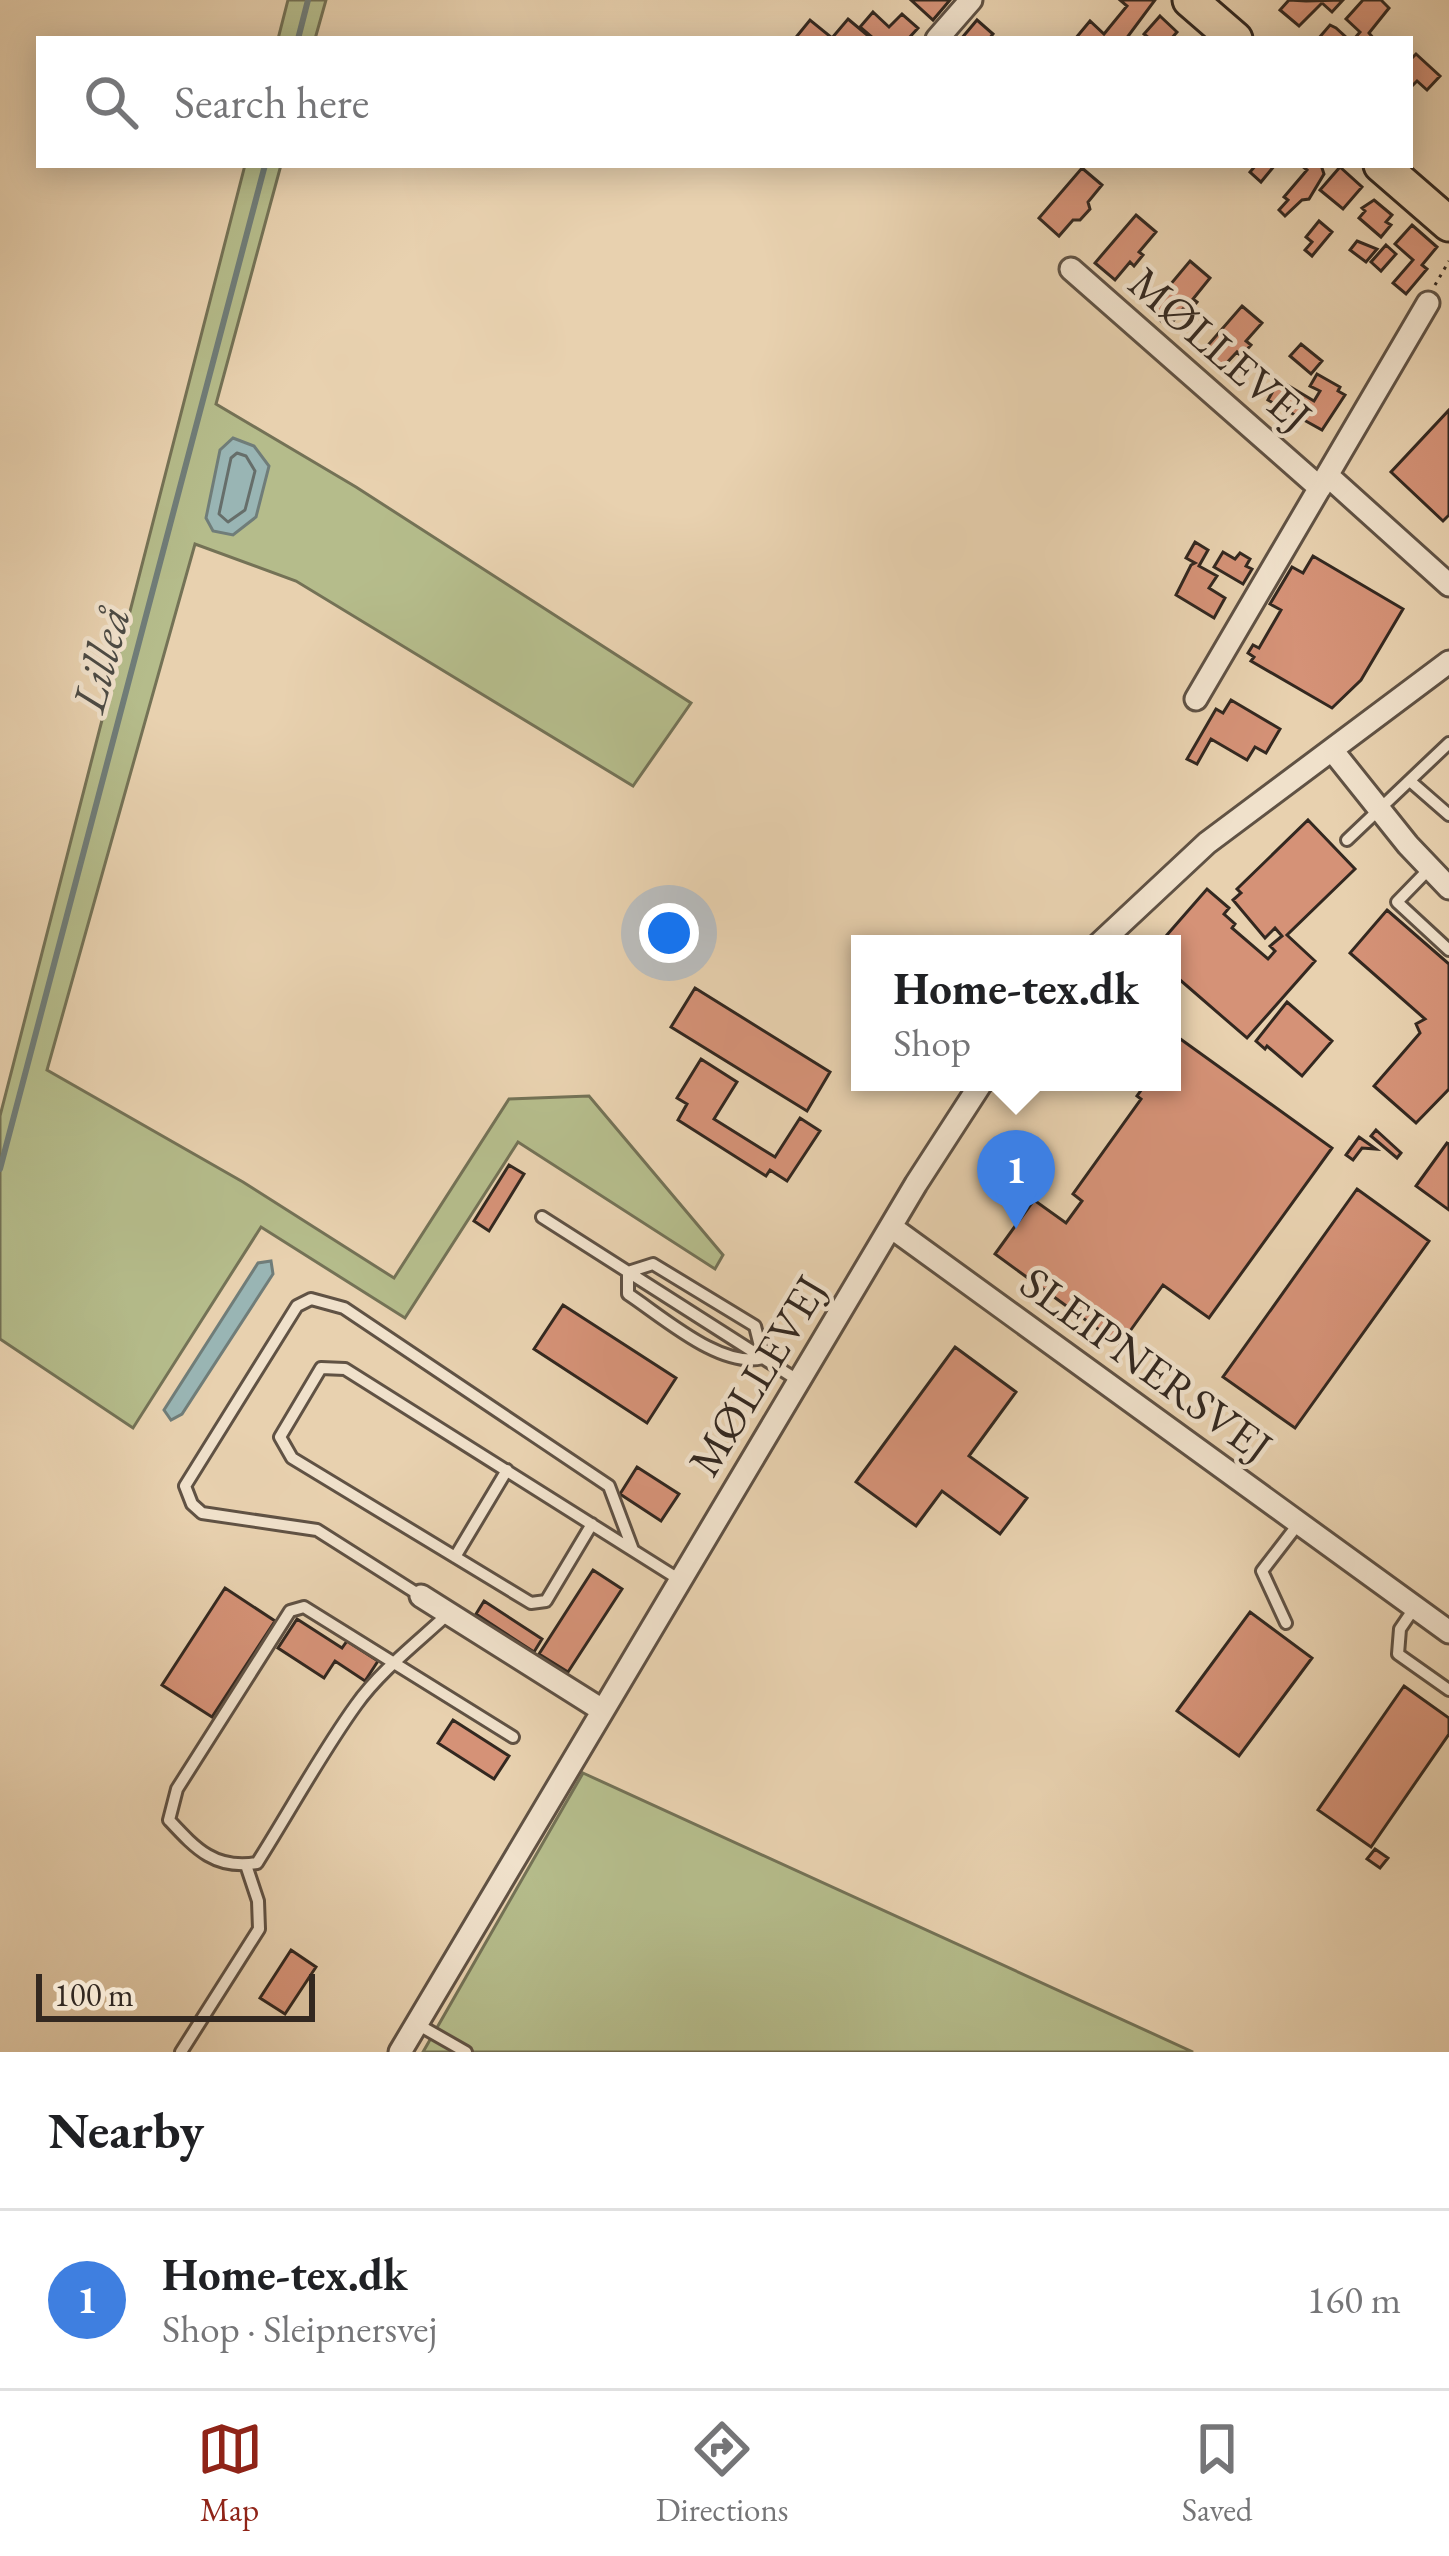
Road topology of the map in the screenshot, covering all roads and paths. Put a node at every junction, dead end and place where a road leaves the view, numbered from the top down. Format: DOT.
graph roads {
  1 [pos="971,0"];
  2 [pos="1190,0"];
  3 [pos="1219,0"];
  4 [pos="940,36"];
  5 [pos="1232,36"];
  6 [pos="1260,36"];
  7 [pos="1384,168"];
  8 [pos="1411,168"];
  9 [pos="1449,201"];
  10 [pos="1449,224"];
  11 [pos="1449,261"];
  12 [pos="1071,269"];
  13 [pos="1428,303"];
  14 [pos="1324,482"];
  15 [pos="1449,585"];
  16 [pos="1449,662"];
  17 [pos="1196,700"];
  18 [pos="1449,743"];
  19 [pos="1332,750"];
  20 [pos="1410,782"];
  21 [pos="1380,810"];
  22 [pos="1449,815"];
  23 [pos="1347,840"];
  24 [pos="1430,868"];
  25 [pos="1449,888"];
  26 [pos="1109,935"];
  27 [pos="1449,950"];
  28 [pos="975,1091"];
  29 [pos="542,1217"];
  30 [pos="891,1227"];
  31 [pos="628,1272"];
  32 [pos="763,1358"];
  33 [pos="799,1381"];
  34 [pos="507,1470"];
  35 [pos="1299,1523"];
  36 [pos="592,1524"];
  37 [pos="633,1550"];
  38 [pos="455,1557"];
  39 [pos="680,1580"];
  40 [pos="421,1596"];
  41 [pos="1415,1607"];
  42 [pos="448,1613"];
  43 [pos="1286,1623"];
  44 [pos="1449,1632"];
  45 [pos="395,1665"];
  46 [pos="1449,1690"];
  47 [pos="602,1710"];
  48 [pos="513,1737"];
  49 [pos="246,1865"];
  50 [pos="416,2024"];
  51 [pos="182,2052"];
  52 [pos="400,2052"];
  53 [pos="466,2052"];
  1 -- 4 [label="street"];
  2 -- 5 [label="main road"];
  3 -- 6 [label="main road"];
  7 -- 10 [label="main road"];
  8 -- 9 [label="main road"];
  11 -- 13 [label="path"];
  12 -- 14 [label="street, MØLLEVEJ"];
  13 -- 14 [label="street, MØLLEVEJ"];
  14 -- 15 [label="street, MØLLEVEJ"];
  14 -- 17 [label="street, MØLLEVEJ"];
  16 -- 19 [label="street"];
  18 -- 20 [label="lane"];
  19 -- 21 [label="street"];
  19 -- 26 [label="street"];
  20 -- 21 [label="lane"];
  20 -- 22 [label="lane"];
  21 -- 23 [label="lane"];
  21 -- 24 [label="street"];
  24 -- 25 [label="street"];
  24 -- 27 [label="lane"];
  28 -- 30 [label="street, MØLLEVEJ"];
  29 -- 31 [label="lane"];
  30 -- 33 [label="street, MØLLEVEJ"];
  30 -- 35 [label="street, SLEIPNERSVEJ"];
  31 -- 32 [label="lane"];
  31 -- 32 [label="lane"];
  31 -- 32 [label="lane"];
  32 -- 33 [label="lane"];
  33 -- 39 [label="street, MØLLEVEJ"];
  34 -- 36 [label="lane"];
  34 -- 38 [label="lane"];
  34 -- 38 [label="lane"];
  35 -- 41 [label="street, SLEIPNERSVEJ"];
  35 -- 43 [label="lane"];
  36 -- 37 [label="lane"];
  36 -- 38 [label="lane"];
  37 -- 39 [label="lane"];
  37 -- 40 [label="lane"];
  39 -- 47 [label="street, MØLLEVEJ"];
  40 -- 42 [label="street"];
  41 -- 44 [label="street, SLEIPNERSVEJ"];
  41 -- 46 [label="lane"];
  42 -- 45 [label="lane"];
  42 -- 47 [label="street"];
  45 -- 48 [label="lane"];
  45 -- 49 [label="lane"];
  45 -- 49 [label="lane"];
  47 -- 50 [label="street, MØLLEVEJ"];
  49 -- 51 [label="lane"];
  50 -- 52 [label="street, MØLLEVEJ"];
  50 -- 53 [label="lane"];
}
